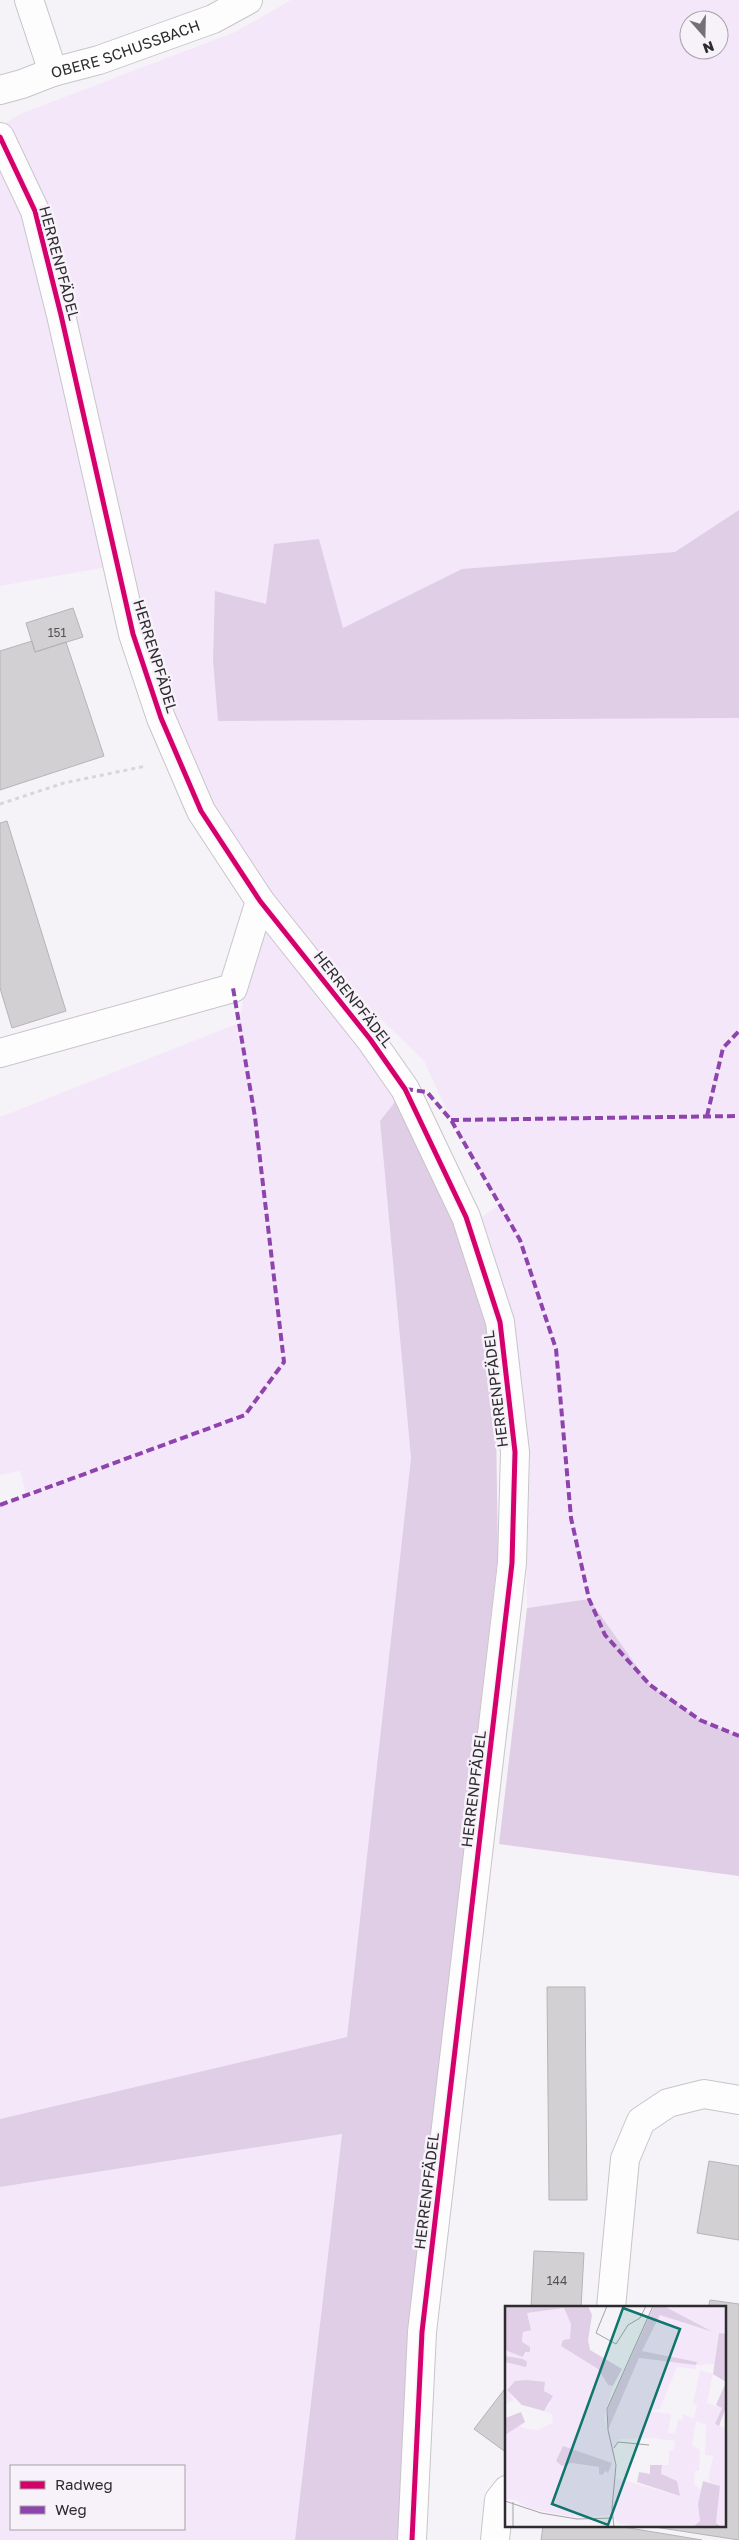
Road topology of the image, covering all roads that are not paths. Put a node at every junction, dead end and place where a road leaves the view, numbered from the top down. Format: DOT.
graph roads {
  1 [pos="29,0"];
  2 [pos="248,0"];
  3 [pos="53,72"];
  4 [pos="0,90"];
  5 [pos="0,137"];
  6 [pos="260,901"];
  7 [pos="0,1053"];
  8 [pos="739,2100"];
  9 [pos="611,2306"];
  10 [pos="505,2491"];
  11 [pos="412,2540"];
  12 [pos="495,2540"];
  1 -- 3 [label="street"];
  2 -- 3 [label="street, OBERE SCHUSSBACH"];
  3 -- 4 [label="street, OBERE SCHUSSBACH"];
  5 -- 6 [label="street, HERRENPFÄDEL"];
  6 -- 7 [label="street"];
  6 -- 11 [label="street, HERRENPFÄDEL"];
  8 -- 9 [label="street"];
  10 -- 12 [label="street"];
}
